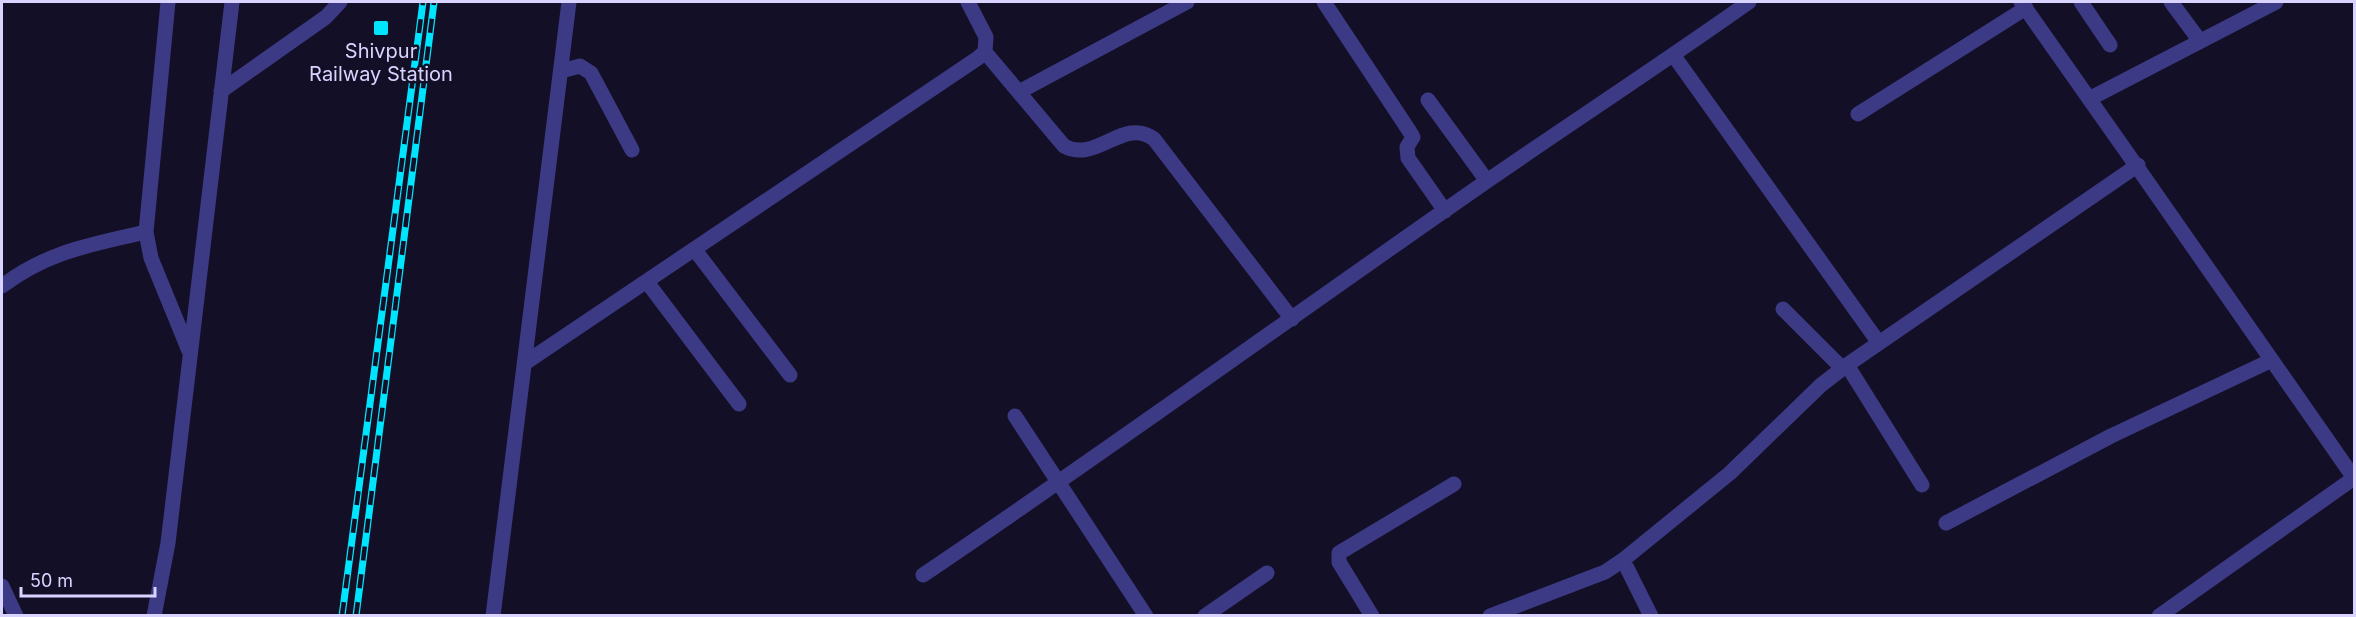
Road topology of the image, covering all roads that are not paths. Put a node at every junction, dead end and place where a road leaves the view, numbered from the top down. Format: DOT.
graph roads {
  1 [pos="168,2"];
  2 [pos="232,2"];
  3 [pos="340,2"];
  4 [pos="569,2"];
  5 [pos="968,2"];
  6 [pos="1187,2"];
  7 [pos="1324,2"];
  8 [pos="1749,2"];
  9 [pos="2081,2"];
  10 [pos="2171,2"];
  11 [pos="2276,2"];
  12 [pos="2023,5"];
  13 [pos="2200,41"];
  14 [pos="2110,45"];
  15 [pos="985,52"];
  16 [pos="1674,56"];
  17 [pos="561,71"];
  18 [pos="221,91"];
  19 [pos="1019,92"];
  20 [pos="1428,99"];
  21 [pos="2089,99"];
  22 [pos="1858,114"];
  23 [pos="632,150"];
  24 [pos="2138,165"];
  25 [pos="1487,181"];
  26 [pos="1445,211"];
  27 [pos="146,232"];
  28 [pos="695,250"];
  29 [pos="647,282"];
  30 [pos="2,286"];
  31 [pos="1783,309"];
  32 [pos="1292,319"];
  33 [pos="1879,343"];
  34 [pos="190,354"];
  35 [pos="2272,360"];
  36 [pos="525,363"];
  37 [pos="1845,366"];
  38 [pos="790,375"];
  39 [pos="739,404"];
  40 [pos="1016,416"];
  41 [pos="2354,478"];
  42 [pos="1060,483"];
  43 [pos="1454,484"];
  44 [pos="1922,485"];
  45 [pos="1946,523"];
  46 [pos="1623,560"];
  47 [pos="1267,573"];
  48 [pos="924,575"];
  49 [pos="2,586"];
  50 [pos="10,610"];
  51 [pos="154,615"];
  52 [pos="493,615"];
  53 [pos="1146,615"];
  54 [pos="1205,615"];
  55 [pos="1372,615"];
  56 [pos="1490,615"];
  57 [pos="1651,615"];
  58 [pos="2159,615"];
  1 -- 27 [label="street"];
  2 -- 18 [label="street"];
  3 -- 18 [label="street"];
  4 -- 17 [label="street"];
  5 -- 15 [label="street"];
  6 -- 19 [label="street"];
  7 -- 26 [label="street"];
  8 -- 16 [label="street"];
  9 -- 14 [label="street"];
  10 -- 13 [label="street"];
  11 -- 13 [label="street"];
  12 -- 21 [label="street"];
  12 -- 22 [label="street"];
  13 -- 21 [label="street"];
  15 -- 19 [label="street"];
  15 -- 28 [label="street"];
  16 -- 25 [label="street"];
  16 -- 33 [label="street"];
  17 -- 23 [label="street"];
  17 -- 36 [label="street"];
  18 -- 34 [label="street"];
  19 -- 32 [label="street"];
  20 -- 25 [label="street"];
  21 -- 24 [label="street"];
  24 -- 33 [label="street"];
  24 -- 35 [label="street"];
  25 -- 26 [label="street"];
  26 -- 32 [label="street"];
  27 -- 30 [label="street"];
  27 -- 34 [label="street"];
  28 -- 29 [label="street"];
  28 -- 38 [label="street"];
  29 -- 36 [label="street"];
  29 -- 39 [label="street"];
  31 -- 37 [label="street"];
  32 -- 42 [label="street"];
  33 -- 37 [label="street"];
  34 -- 51 [label="street"];
  35 -- 41 [label="street"];
  35 -- 45 [label="street"];
  36 -- 52 [label="street"];
  37 -- 44 [label="street"];
  37 -- 46 [label="street"];
  40 -- 42 [label="street"];
  41 -- 58 [label="street"];
  42 -- 48 [label="street"];
  42 -- 53 [label="street"];
  43 -- 55 [label="street"];
  46 -- 56 [label="street"];
  46 -- 57 [label="street"];
  47 -- 54 [label="street"];
  49 -- 50 [label="street"];
}
